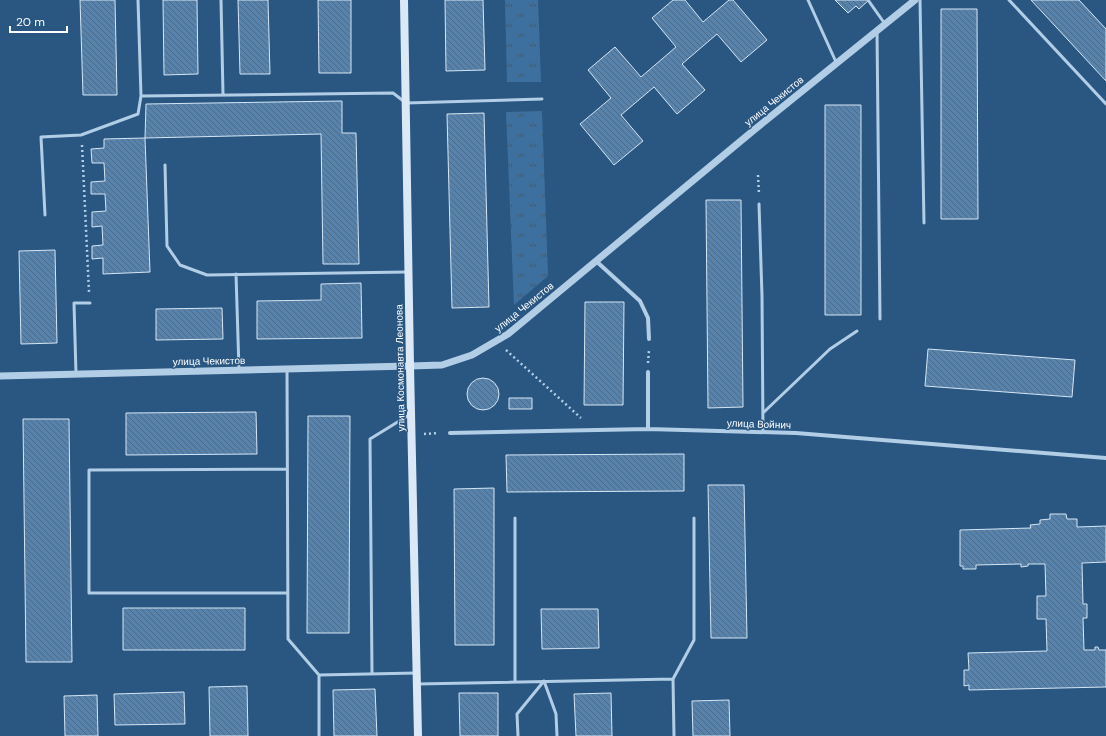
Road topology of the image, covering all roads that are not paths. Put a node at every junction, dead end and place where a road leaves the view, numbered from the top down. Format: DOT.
graph roads {
  1 [pos="138,0"];
  2 [pos="221,0"];
  3 [pos="404,0"];
  4 [pos="808,0"];
  5 [pos="868,0"];
  6 [pos="915,0"];
  7 [pos="920,0"];
  8 [pos="1009,0"];
  9 [pos="885,24"];
  10 [pos="877,31"];
  11 [pos="837,64"];
  12 [pos="223,94"];
  13 [pos="141,96"];
  14 [pos="542,99"];
  15 [pos="406,103"];
  16 [pos="1106,104"];
  17 [pos="165,165"];
  18 [pos="759,204"];
  19 [pos="45,215"];
  20 [pos="924,223"];
  21 [pos="596,261"];
  22 [pos="408,272"];
  23 [pos="236,274"];
  24 [pos="90,303"];
  25 [pos="880,320"];
  26 [pos="857,331"];
  27 [pos="649,339"];
  28 [pos="410,366"];
  29 [pos="287,369"];
  30 [pos="239,370"];
  31 [pos="648,372"];
  32 [pos="76,374"];
  33 [pos="0,376"];
  34 [pos="764,412"];
  35 [pos="411,414"];
  36 [pos="648,429"];
  37 [pos="763,432"];
  38 [pos="450,433"];
  39 [pos="1106,458"];
  40 [pos="287,469"];
  41 [pos="515,518"];
  42 [pos="694,518"];
  43 [pos="288,593"];
  44 [pos="416,673"];
  45 [pos="372,674"];
  46 [pos="319,675"];
  47 [pos="672,679"];
  48 [pos="544,681"];
  49 [pos="515,682"];
  50 [pos="417,684"];
  51 [pos="319,736"];
  52 [pos="418,736"];
  53 [pos="518,736"];
  54 [pos="557,736"];
  55 [pos="674,736"];
  1 -- 13 [label="lane"];
  2 -- 12 [label="lane"];
  3 -- 15 [label="main road, улица Космонавта Леонова"];
  4 -- 11 [label="lane"];
  5 -- 9 [label="lane"];
  6 -- 9 [label="street, улица Чекистов"];
  7 -- 20 [label="lane"];
  8 -- 16 [label="lane"];
  9 -- 10 [label="street, улица Чекистов"];
  10 -- 11 [label="street, улица Чекистов"];
  10 -- 25 [label="lane"];
  11 -- 21 [label="street, улица Чекистов"];
  12 -- 13 [label="lane"];
  12 -- 15 [label="lane"];
  13 -- 19 [label="lane"];
  14 -- 15 [label="lane"];
  15 -- 22 [label="main road, улица Космонавта Леонова"];
  17 -- 23 [label="lane"];
  18 -- 34 [label="lane"];
  21 -- 27 [label="street"];
  21 -- 28 [label="street, улица Чекистов"];
  22 -- 23 [label="lane"];
  22 -- 28 [label="main road, улица Космонавта Леонова"];
  23 -- 30 [label="lane"];
  24 -- 32 [label="lane"];
  26 -- 34 [label="lane"];
  28 -- 29 [label="street, улица Чекистов"];
  28 -- 35 [label="main road, улица Космонавта Леонова"];
  29 -- 30 [label="street, улица Чекистов"];
  29 -- 40 [label="lane"];
  30 -- 32 [label="street, улица Чекистов"];
  31 -- 36 [label="street"];
  32 -- 33 [label="street, улица Чекистов"];
  34 -- 37 [label="lane"];
  35 -- 44 [label="main road, улица Космонавта Леонова"];
  35 -- 45 [label="lane"];
  36 -- 37 [label="street, улица Войнич"];
  36 -- 38 [label="street, улица Войнич"];
  37 -- 39 [label="street, улица Войнич"];
  40 -- 43 [label="lane"];
  40 -- 43 [label="lane"];
  41 -- 49 [label="lane"];
  42 -- 47 [label="lane"];
  43 -- 46 [label="lane"];
  44 -- 45 [label="lane"];
  44 -- 50 [label="main road, улица Космонавта Леонова"];
  45 -- 46 [label="lane"];
  46 -- 51 [label="lane"];
  47 -- 48 [label="lane"];
  47 -- 55 [label="lane"];
  48 -- 49 [label="lane"];
  48 -- 53 [label="lane"];
  48 -- 54 [label="lane"];
  49 -- 50 [label="lane"];
  50 -- 52 [label="main road, улица Космонавта Леонова"];
}
